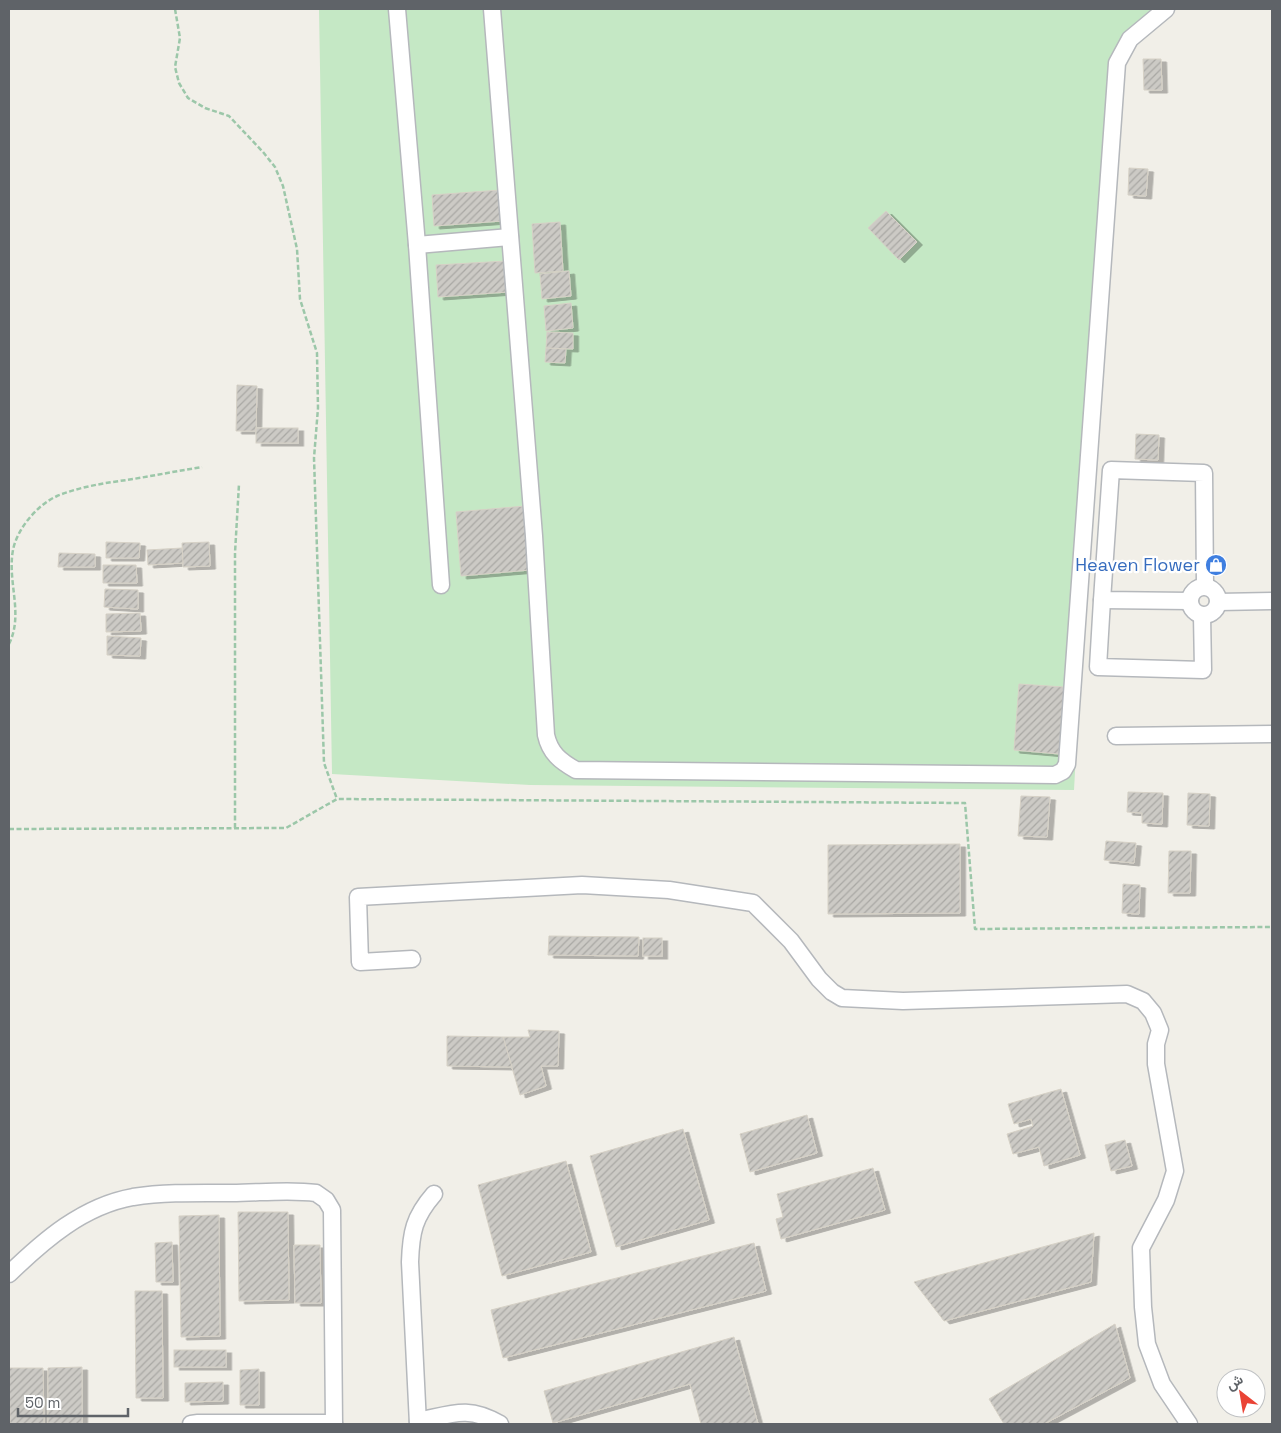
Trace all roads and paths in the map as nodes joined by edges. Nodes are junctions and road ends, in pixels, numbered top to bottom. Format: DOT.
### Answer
graph roads {
  1 [pos="175,9"];
  2 [pos="397,9"];
  3 [pos="492,9"];
  4 [pos="1166,9"];
  5 [pos="510,237"];
  6 [pos="417,245"];
  7 [pos="202,467"];
  8 [pos="239,484"];
  9 [pos="441,585"];
  10 [pos="1205,586"];
  11 [pos="1102,600"];
  12 [pos="1190,600"];
  13 [pos="1272,601"];
  14 [pos="1218,602"];
  15 [pos="1202,615"];
  16 [pos="9,644"];
  17 [pos="1272,734"];
  18 [pos="1116,736"];
  19 [pos="337,798"];
  20 [pos="234,828"];
  21 [pos="9,829"];
  22 [pos="1272,927"];
  23 [pos="412,959"];
  24 [pos="434,1194"];
  25 [pos="9,1274"];
  26 [pos="418,1423"];
  27 [pos="191,1424"];
  28 [pos="334,1424"];
  29 [pos="500,1424"];
  30 [pos="1190,1424"];
  1 -- 19 [label="path"];
  2 -- 6 [label="street"];
  3 -- 5 [label="street"];
  4 -- 5 [label="street"];
  5 -- 6 [label="street"];
  6 -- 9 [label="street"];
  7 -- 16 [label="path"];
  8 -- 20 [label="path"];
  10 -- 11 [label="street"];
  10 -- 12 [label="street"];
  10 -- 14 [label="street"];
  11 -- 12 [label="street"];
  11 -- 15 [label="street"];
  12 -- 15 [label="street"];
  13 -- 14 [label="street"];
  14 -- 15 [label="street"];
  17 -- 18 [label="street"];
  19 -- 20 [label="path"];
  19 -- 22 [label="path"];
  20 -- 21 [label="path"];
  23 -- 30 [label="street"];
  24 -- 26 [label="street"];
  25 -- 28 [label="street"];
  26 -- 29 [label="street"];
  27 -- 28 [label="street"];
}
